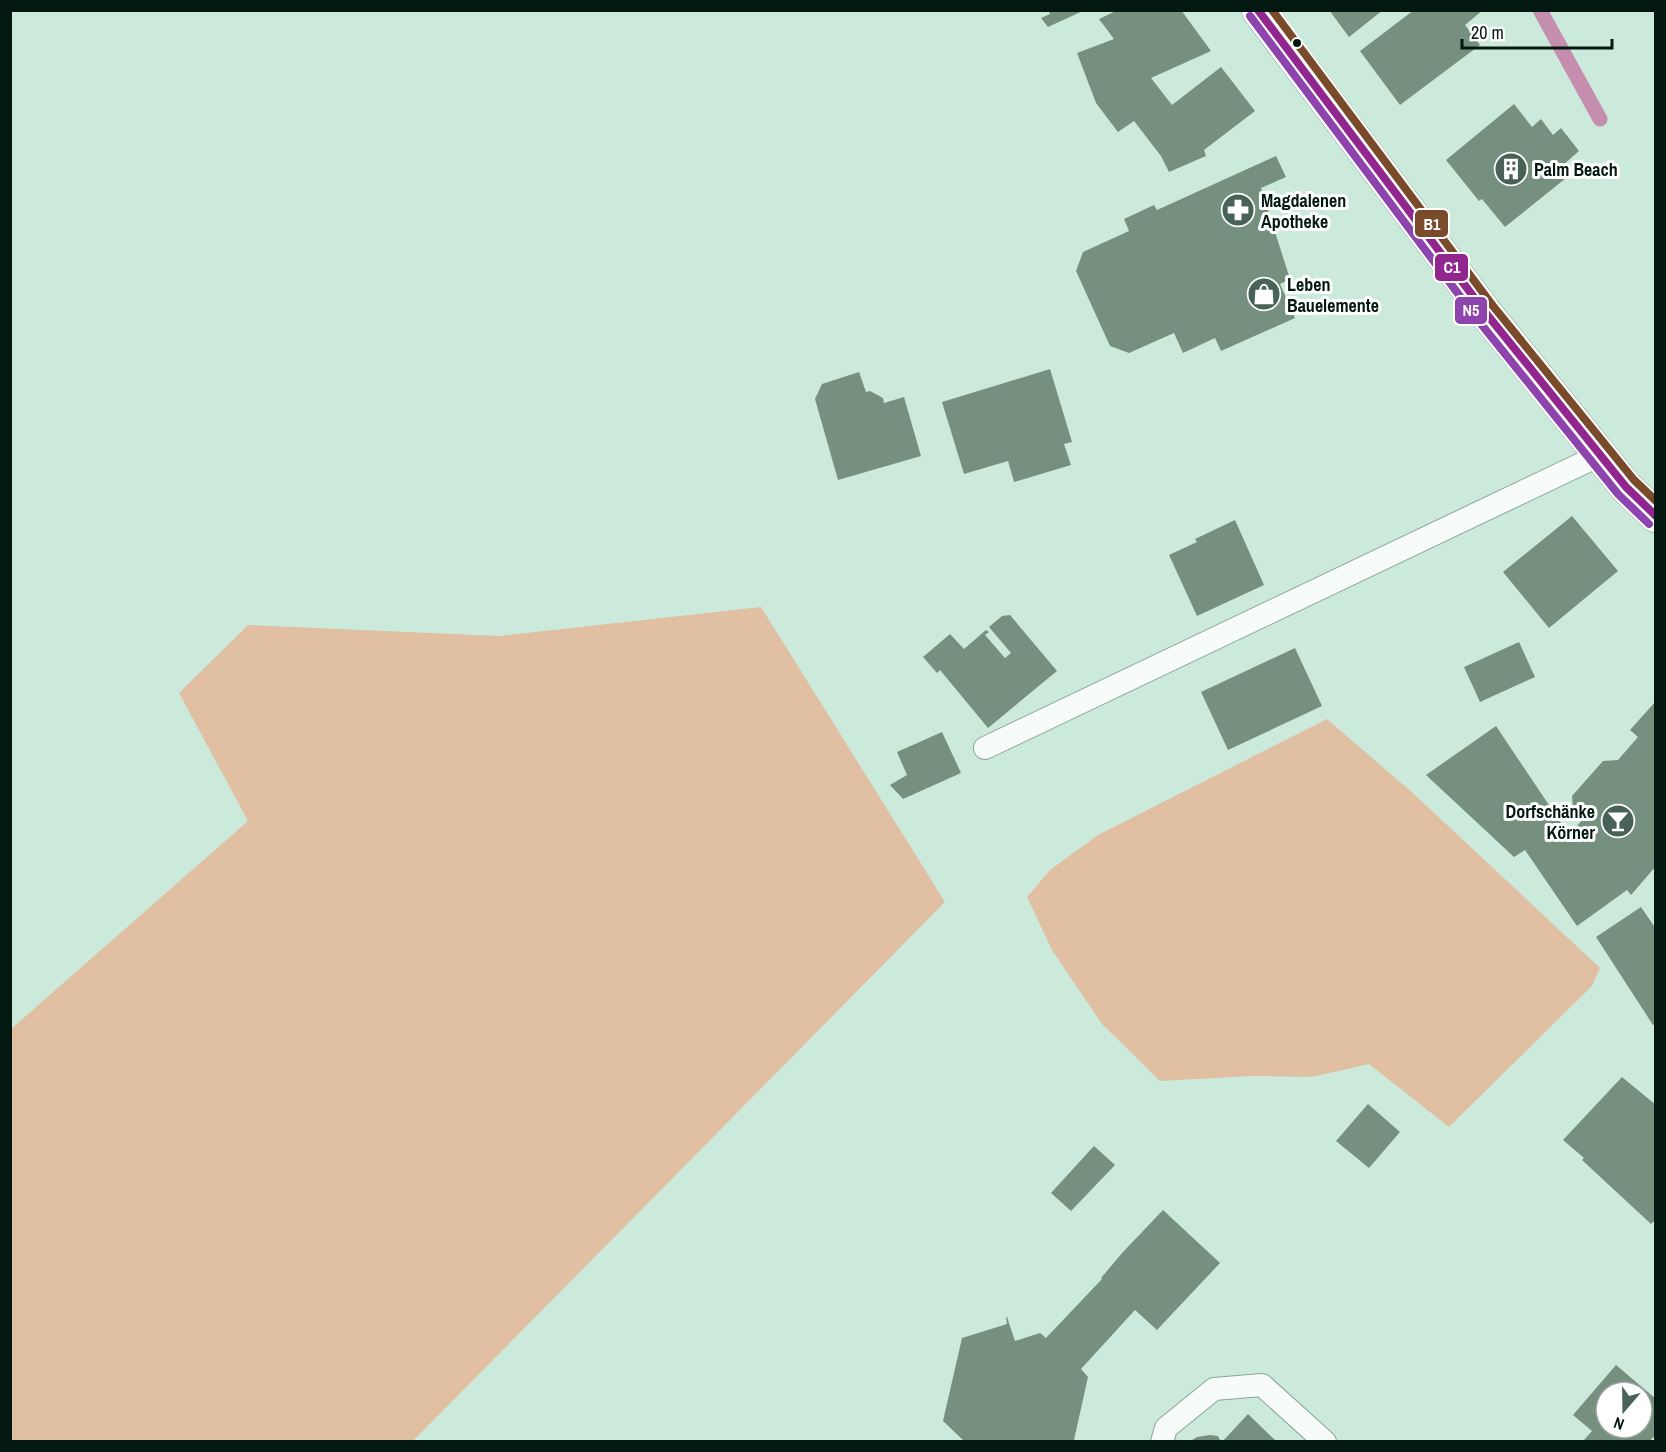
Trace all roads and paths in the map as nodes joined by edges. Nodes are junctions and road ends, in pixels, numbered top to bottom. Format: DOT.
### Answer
graph roads {
  1 [pos="1258,10"];
  2 [pos="1600,455"];
  3 [pos="1656,516"];
  4 [pos="985,748"];
  5 [pos="1161,1442"];
  6 [pos="1325,1442"];
  1 -- 2 [label="street"];
  2 -- 3 [label="street"];
  2 -- 4 [label="lane"];
  5 -- 6 [label="lane"];
}
